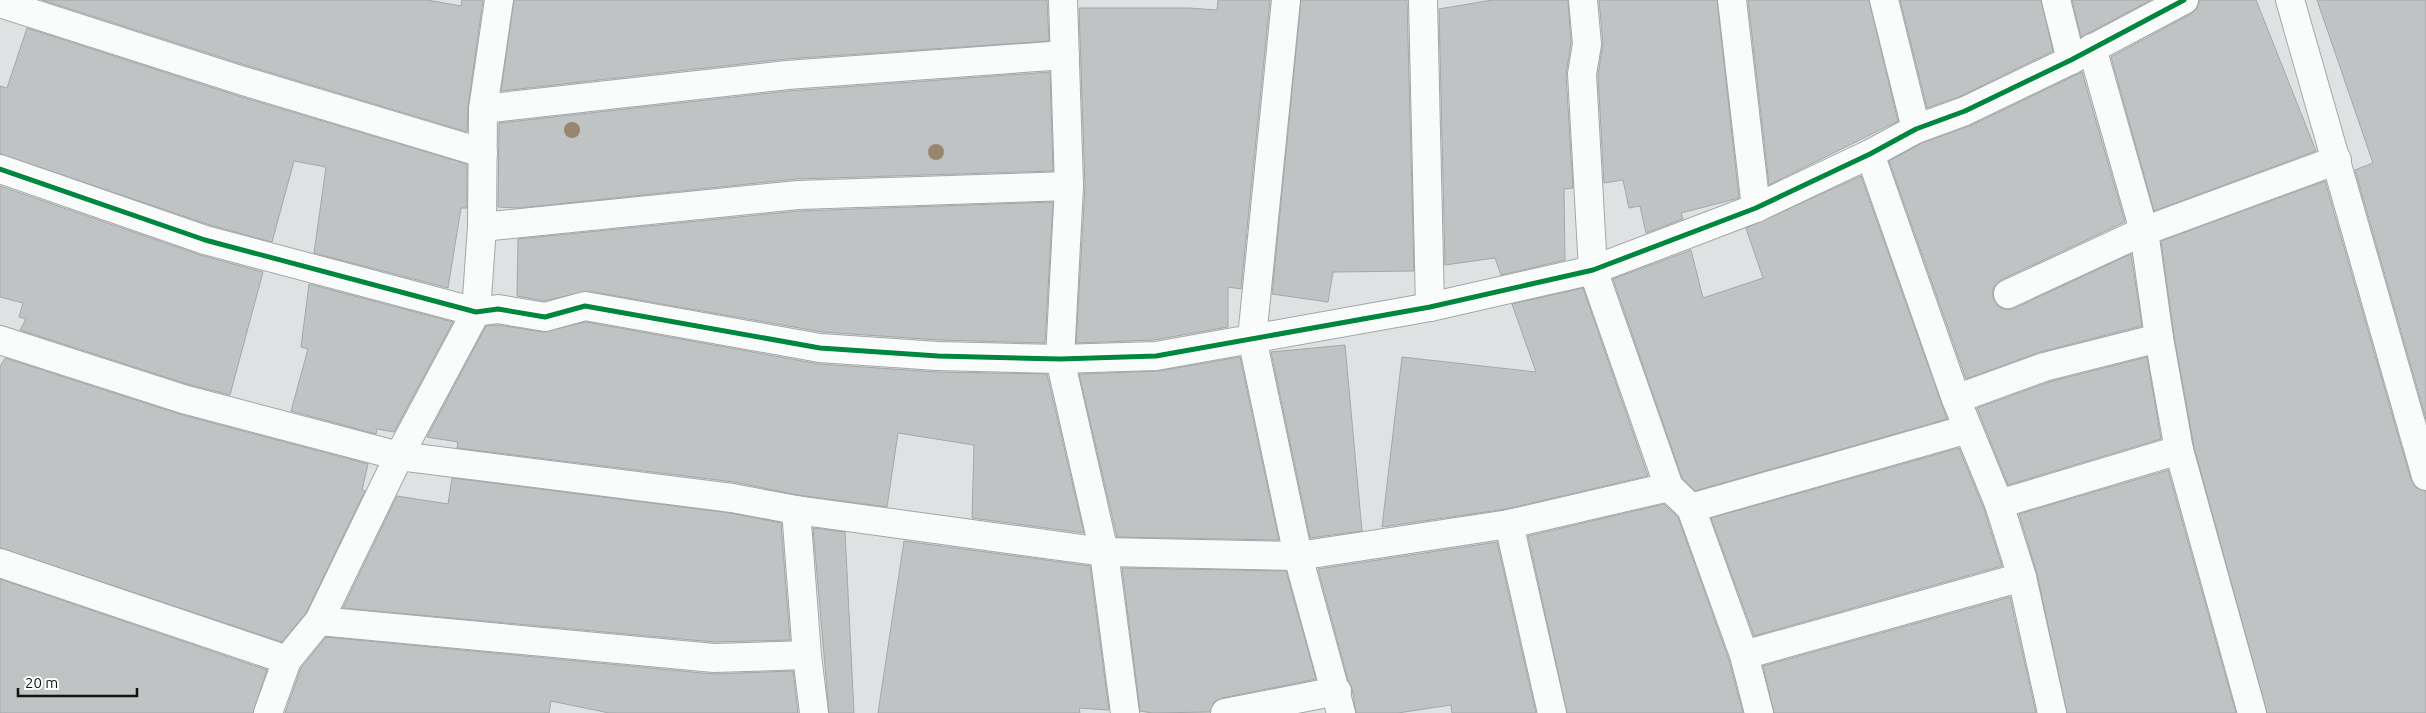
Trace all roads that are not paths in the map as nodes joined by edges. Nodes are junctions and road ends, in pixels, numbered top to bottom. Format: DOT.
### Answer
graph roads {
  1 [pos="499,0"];
  2 [pos="1063,0"];
  3 [pos="1286,0"];
  4 [pos="1423,0"];
  5 [pos="1583,0"];
  6 [pos="1732,0"];
  7 [pos="1884,0"];
  8 [pos="2056,0"];
  9 [pos="2184,0"];
  10 [pos="2290,0"];
  11 [pos="0,3"];
  12 [pos="2081,54"];
  13 [pos="1065,55"];
  14 [pos="483,109"];
  15 [pos="1916,129"];
  16 [pos="483,153"];
  17 [pos="1870,154"];
  18 [pos="2337,160"];
  19 [pos="0,169"];
  20 [pos="1070,186"];
  21 [pos="1756,208"];
  22 [pos="482,227"];
  23 [pos="2144,231"];
  24 [pos="1593,270"];
  25 [pos="2008,294"];
  26 [pos="1430,307"];
  27 [pos="476,312"];
  28 [pos="1252,338"];
  29 [pos="2159,338"];
  30 [pos="0,340"];
  31 [pos="1060,359"];
  32 [pos="1956,399"];
  33 [pos="1968,428"];
  34 [pos="2179,450"];
  35 [pos="399,456"];
  36 [pos="2426,476"];
  37 [pos="1669,487"];
  38 [pos="1999,504"];
  39 [pos="1691,508"];
  40 [pos="796,510"];
  41 [pos="1509,524"];
  42 [pos="1104,552"];
  43 [pos="1298,556"];
  44 [pos="0,563"];
  45 [pos="2022,577"];
  46 [pos="319,621"];
  47 [pos="1744,655"];
  48 [pos="807,656"];
  49 [pos="288,660"];
  50 [pos="1339,702"];
  51 [pos="268,713"];
  52 [pos="814,713"];
  53 [pos="1125,713"];
  54 [pos="1225,713"];
  55 [pos="1552,713"];
  56 [pos="1759,713"];
  57 [pos="2052,713"];
  58 [pos="2252,713"];
  1 -- 14 [label="street"];
  2 -- 13 [label="street"];
  3 -- 28 [label="street"];
  4 -- 26 [label="street"];
  5 -- 24 [label="street"];
  6 -- 21 [label="street"];
  7 -- 15 [label="street"];
  8 -- 12 [label="street"];
  9 -- 12 [label="street"];
  10 -- 18 [label="street"];
  11 -- 16 [label="street"];
  12 -- 15 [label="street"];
  12 -- 23 [label="street"];
  13 -- 14 [label="street"];
  13 -- 20 [label="street"];
  14 -- 16 [label="street"];
  15 -- 17 [label="street"];
  16 -- 22 [label="street"];
  17 -- 21 [label="street"];
  17 -- 32 [label="street"];
  18 -- 23 [label="street"];
  18 -- 36 [label="street"];
  19 -- 27 [label="street"];
  20 -- 22 [label="street"];
  20 -- 31 [label="street"];
  21 -- 24 [label="street"];
  22 -- 27 [label="street"];
  23 -- 25 [label="street"];
  23 -- 29 [label="street"];
  24 -- 26 [label="street"];
  24 -- 37 [label="street"];
  26 -- 28 [label="street"];
  27 -- 31 [label="street"];
  27 -- 35 [label="street"];
  28 -- 31 [label="street"];
  28 -- 43 [label="street"];
  29 -- 32 [label="street"];
  29 -- 34 [label="street"];
  30 -- 35 [label="street"];
  31 -- 42 [label="street"];
  32 -- 33 [label="street"];
  33 -- 38 [label="street"];
  33 -- 39 [label="street"];
  34 -- 38 [label="street"];
  34 -- 58 [label="street"];
  35 -- 40 [label="street"];
  35 -- 46 [label="street"];
  37 -- 39 [label="street"];
  37 -- 41 [label="street"];
  38 -- 45 [label="street"];
  39 -- 47 [label="street"];
  40 -- 42 [label="street"];
  40 -- 48 [label="street"];
  41 -- 43 [label="street"];
  41 -- 55 [label="street"];
  42 -- 43 [label="street"];
  42 -- 53 [label="street"];
  43 -- 50 [label="street"];
  44 -- 49 [label="street"];
  45 -- 47 [label="street"];
  45 -- 57 [label="street"];
  46 -- 48 [label="street"];
  46 -- 49 [label="street"];
  47 -- 56 [label="street"];
  48 -- 52 [label="street"];
  49 -- 51 [label="street"];
  50 -- 54 [label="street"];
}
